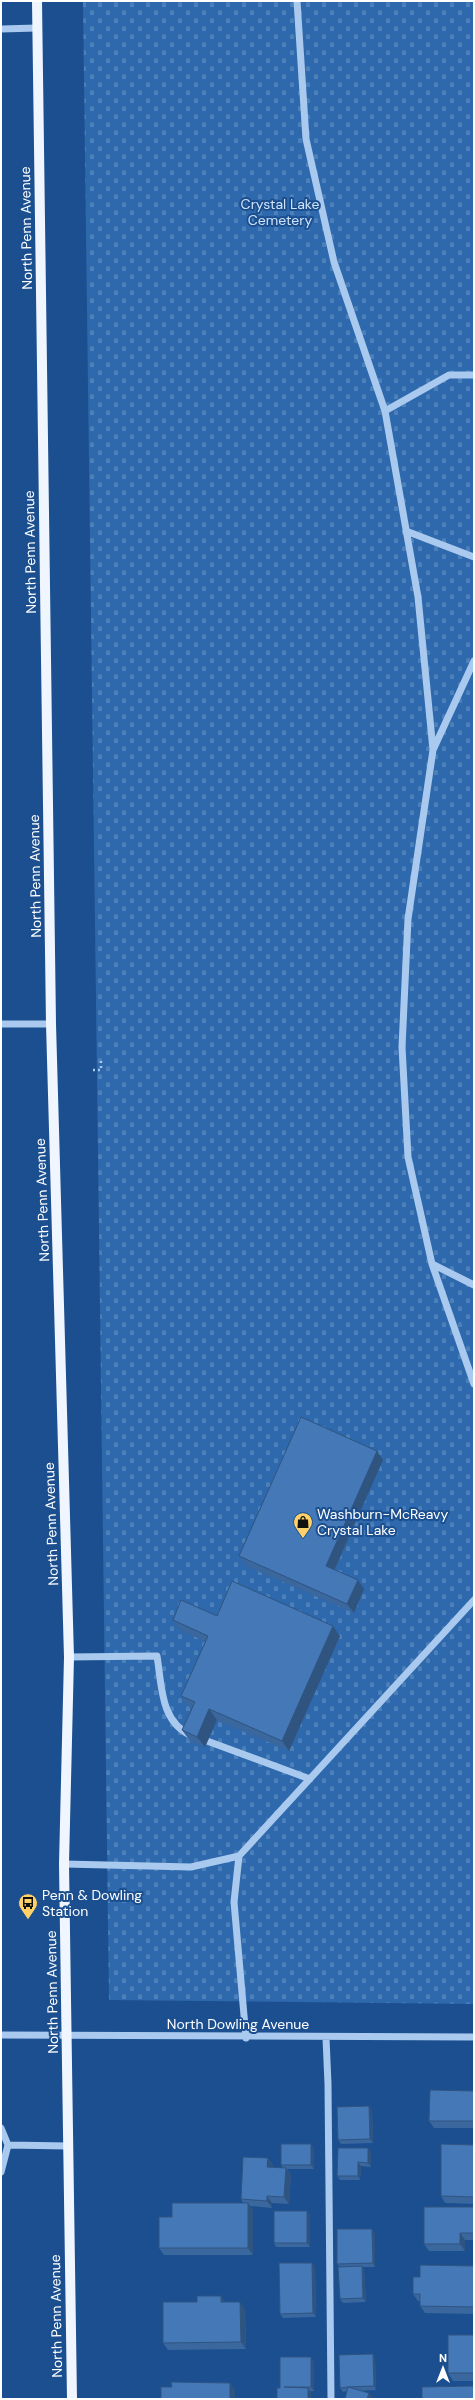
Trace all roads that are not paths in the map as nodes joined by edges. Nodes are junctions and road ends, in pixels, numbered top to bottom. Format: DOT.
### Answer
graph roads {
  1 [pos="37,1"];
  2 [pos="297,1"];
  3 [pos="37,28"];
  4 [pos="1,29"];
  5 [pos="474,375"];
  6 [pos="385,411"];
  7 [pos="406,531"];
  8 [pos="474,557"];
  9 [pos="474,661"];
  10 [pos="433,750"];
  11 [pos="1,1024"];
  12 [pos="51,1024"];
  13 [pos="432,1264"];
  14 [pos="474,1285"];
  15 [pos="474,1384"];
  16 [pos="474,1600"];
  17 [pos="69,1657"];
  18 [pos="192,1736"];
  19 [pos="207,1741"];
  20 [pos="310,1779"];
  21 [pos="239,1856"];
  22 [pos="64,1864"];
  23 [pos="1,2035"];
  24 [pos="67,2036"];
  25 [pos="474,2037"];
  26 [pos="246,2038"];
  27 [pos="326,2038"];
  28 [pos="1,2128"];
  29 [pos="8,2145"];
  30 [pos="68,2146"];
  31 [pos="1,2172"];
  32 [pos="72,2399"];
  33 [pos="332,2399"];
  1 -- 3 [label="main road, North Penn Avenue"];
  2 -- 6 [label="street"];
  3 -- 4 [label="street"];
  3 -- 12 [label="main road, North Penn Avenue"];
  5 -- 6 [label="street"];
  6 -- 7 [label="street"];
  7 -- 8 [label="street"];
  7 -- 10 [label="street"];
  9 -- 10 [label="street"];
  10 -- 13 [label="street"];
  11 -- 12 [label="street"];
  12 -- 17 [label="main road, North Penn Avenue"];
  13 -- 14 [label="street"];
  13 -- 15 [label="street"];
  16 -- 20 [label="street"];
  17 -- 18 [label="street"];
  17 -- 22 [label="main road, North Penn Avenue"];
  19 -- 20 [label="street"];
  20 -- 21 [label="street"];
  21 -- 22 [label="street"];
  21 -- 26 [label="street"];
  22 -- 24 [label="main road, North Penn Avenue"];
  23 -- 24 [label="street, North Dowling Avenue"];
  24 -- 26 [label="street, North Dowling Avenue"];
  24 -- 30 [label="main road, North Penn Avenue"];
  25 -- 27 [label="street, North Dowling Avenue"];
  26 -- 27 [label="street, North Dowling Avenue"];
  27 -- 33 [label="street"];
  28 -- 29 [label="street"];
  29 -- 30 [label="street"];
  29 -- 31 [label="street"];
  30 -- 32 [label="main road, North Penn Avenue"];
}
